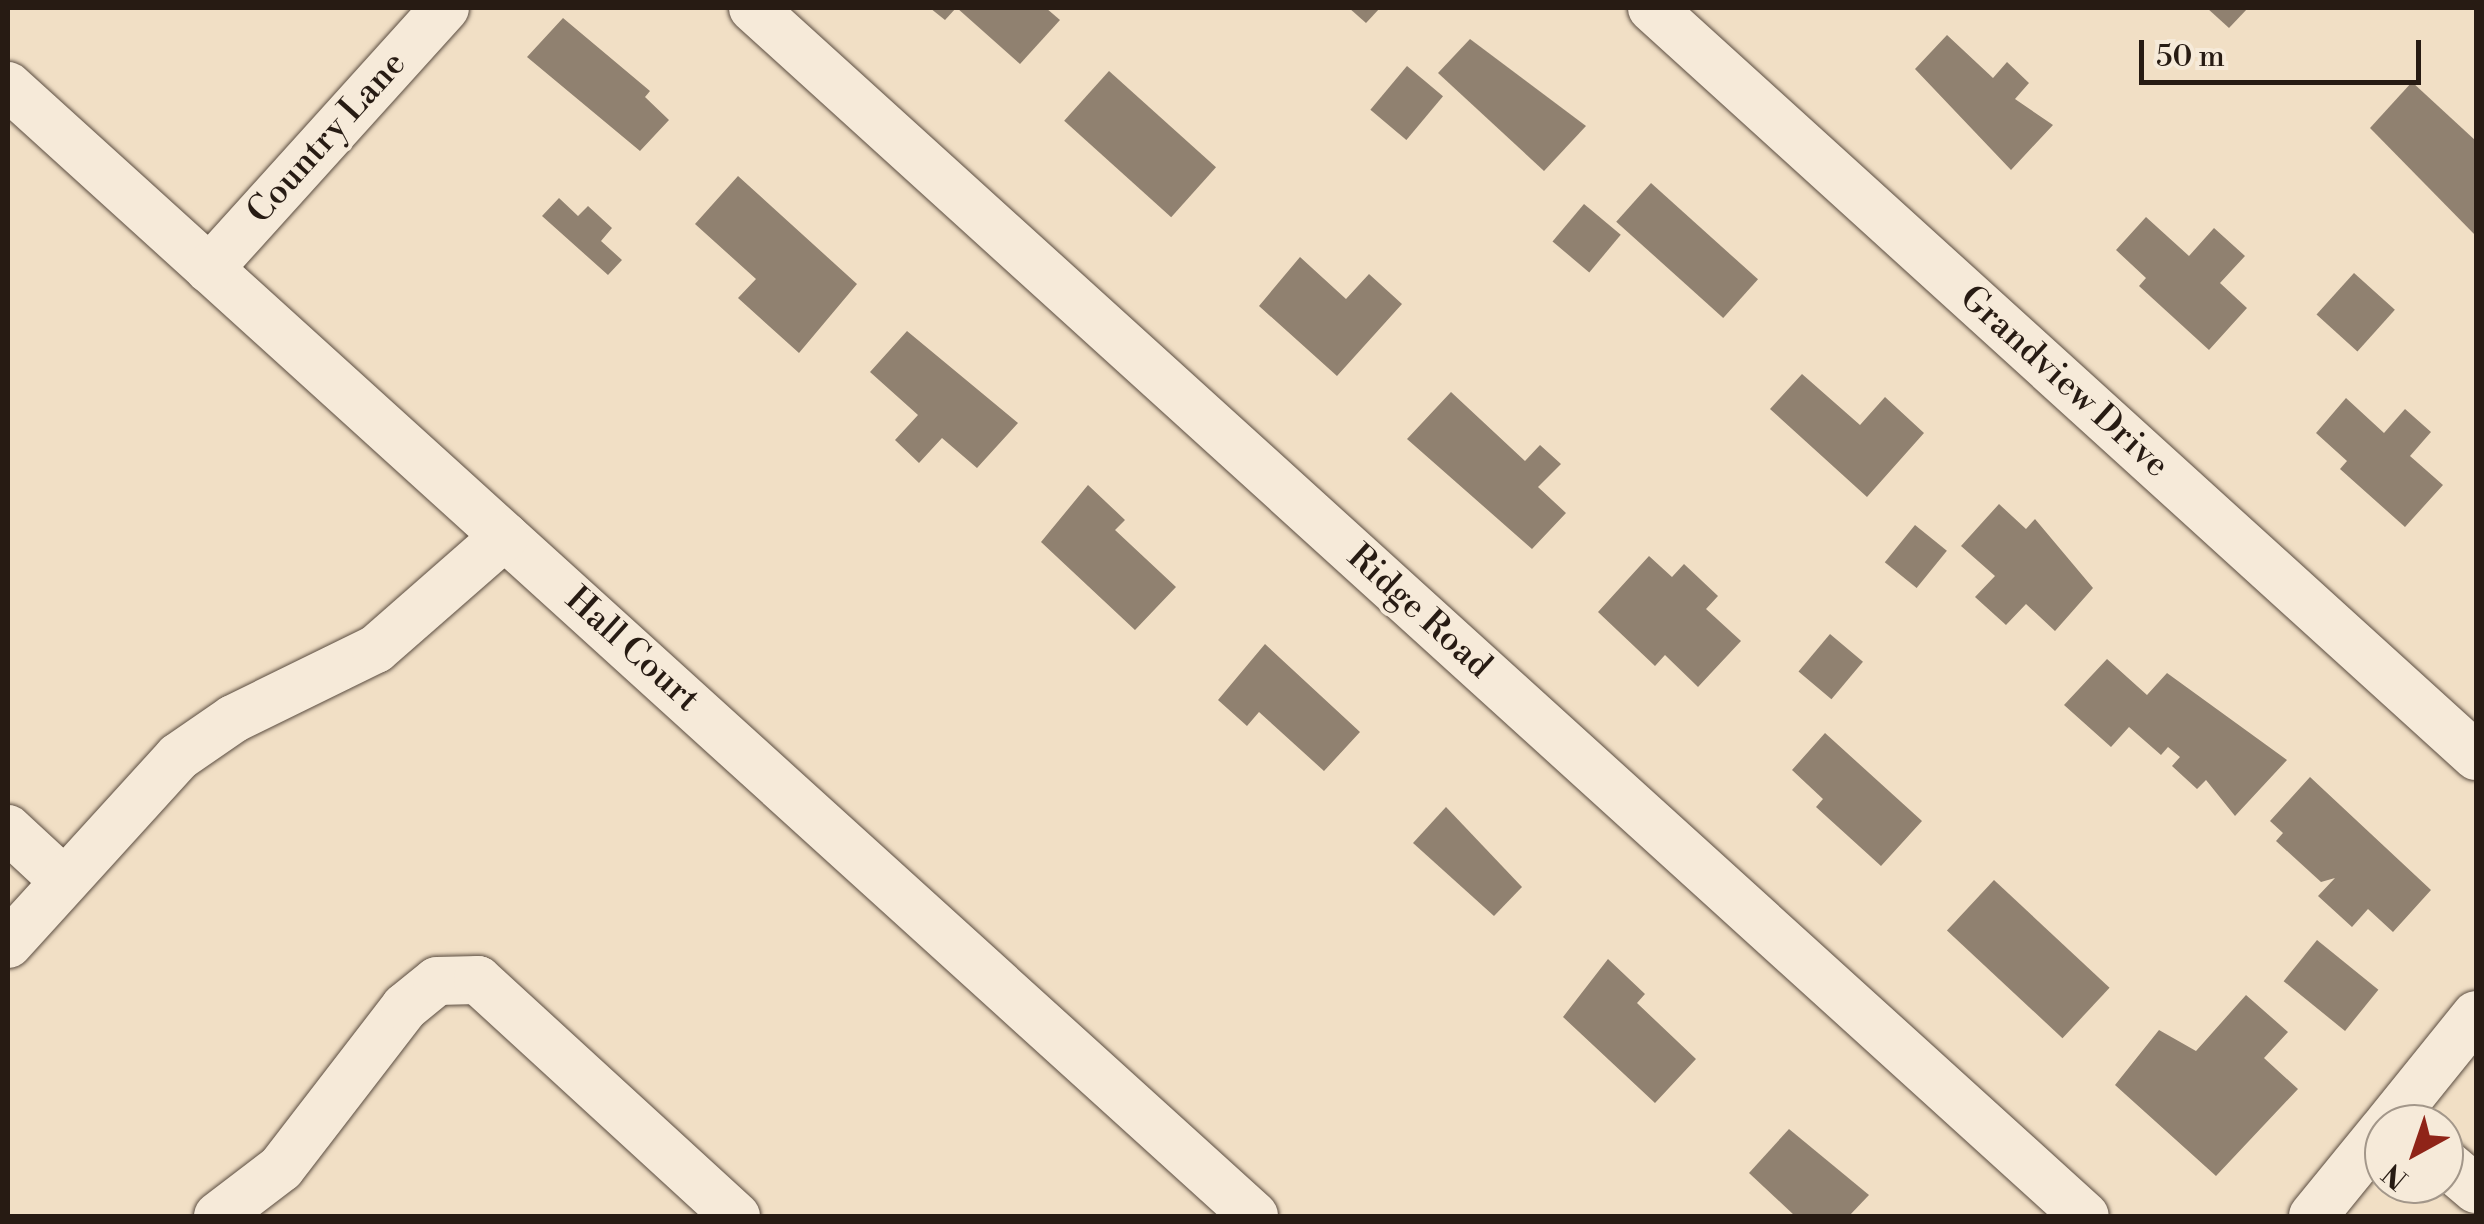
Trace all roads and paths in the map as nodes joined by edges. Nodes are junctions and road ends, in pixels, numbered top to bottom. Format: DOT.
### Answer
graph roads {
  1 [pos="445,8"];
  2 [pos="753,8"];
  3 [pos="1652,8"];
  4 [pos="8,86"];
  5 [pos="209,269"];
  6 [pos="505,536"];
  7 [pos="2476,756"];
  8 [pos="8,829"];
  9 [pos="62,879"];
  10 [pos="8,944"];
  11 [pos="2471,1035"];
  12 [pos="2409,1104"];
  13 [pos="2364,1156"];
  14 [pos="218,1216"];
  15 [pos="736,1216"];
  16 [pos="1254,1216"];
  17 [pos="2085,1216"];
  18 [pos="2313,1216"];
  1 -- 5 [label="street, Country Lane"];
  2 -- 17 [label="street, Ridge Road"];
  3 -- 7 [label="street, Grandview Drive"];
  4 -- 5 [label="street, Hall Court"];
  5 -- 6 [label="street, Hall Court"];
  6 -- 9 [label="street"];
  6 -- 16 [label="street, Hall Court"];
  8 -- 9 [label="street"];
  9 -- 10 [label="street"];
  11 -- 12 [label="street"];
  13 -- 18 [label="street"];
  14 -- 15 [label="street"];
}
